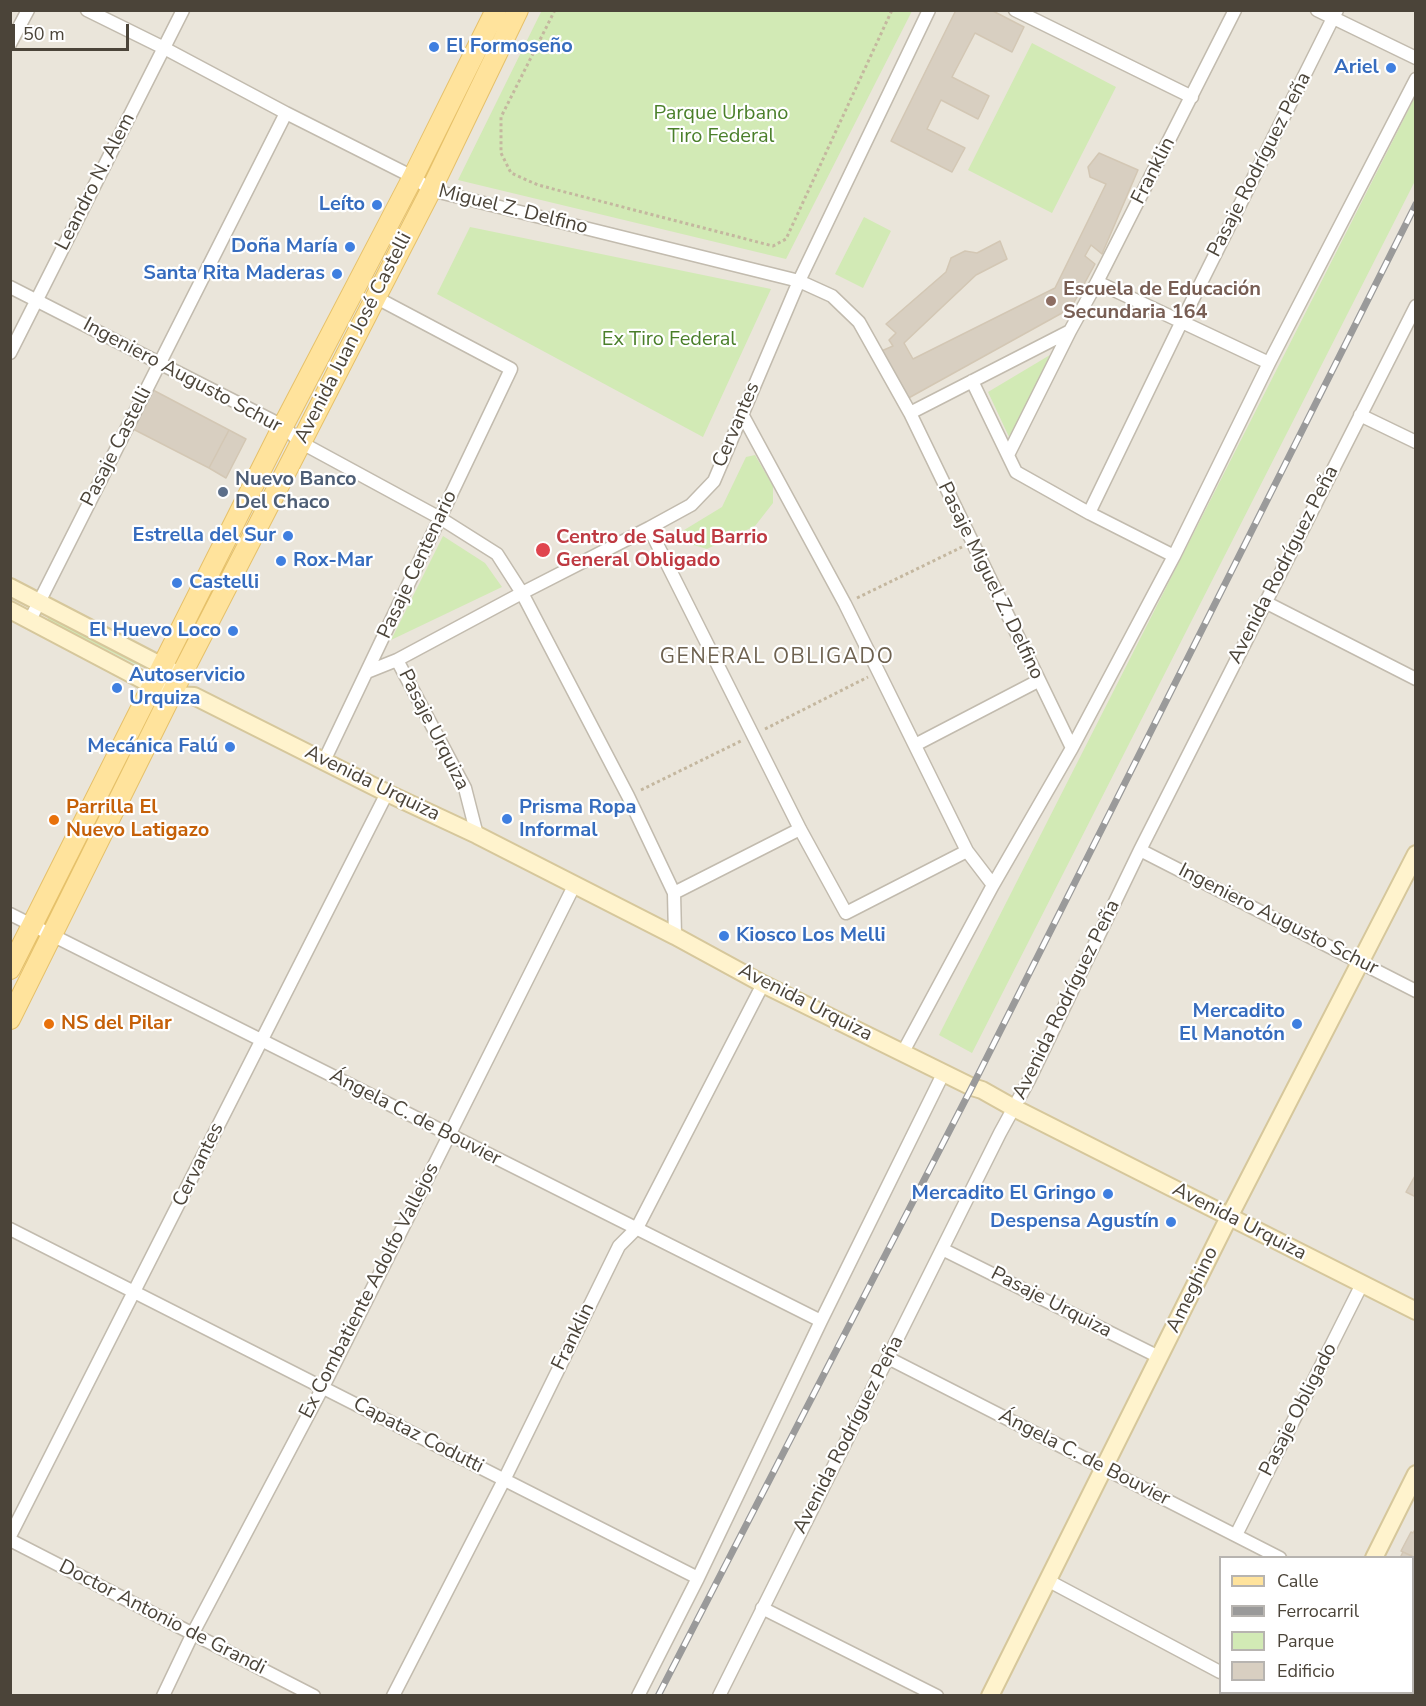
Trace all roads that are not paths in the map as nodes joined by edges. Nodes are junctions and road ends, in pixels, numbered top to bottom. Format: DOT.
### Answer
graph roads {
  1 [pos="28,10"];
  2 [pos="87,10"];
  3 [pos="183,10"];
  4 [pos="496,10"];
  5 [pos="518,10"];
  6 [pos="929,10"];
  7 [pos="1015,10"];
  8 [pos="1235,10"];
  9 [pos="1317,10"];
  10 [pos="1335,15"];
  11 [pos="10,45"];
  12 [pos="164,48"];
  13 [pos="1416,58"];
  14 [pos="1416,79"];
  15 [pos="1192,97"];
  16 [pos="286,113"];
  17 [pos="413,177"];
  18 [pos="431,190"];
  19 [pos="799,281"];
  20 [pos="1097,282"];
  21 [pos="10,287"];
  22 [pos="375,297"];
  23 [pos="36,301"];
  24 [pos="1414,314"];
  25 [pos="1181,323"];
  26 [pos="1070,331"];
  27 [pos="10,353"];
  28 [pos="160,363"];
  29 [pos="1269,363"];
  30 [pos="972,381"];
  31 [pos="910,413"];
  32 [pos="742,414"];
  33 [pos="1360,415"];
  34 [pos="283,426"];
  35 [pos="300,442"];
  36 [pos="1416,442"];
  37 [pos="1008,456"];
  38 [pos="1089,513"];
  39 [pos="440,518"];
  40 [pos="649,528"];
  41 [pos="1174,556"];
  42 [pos="10,587"];
  43 [pos="522,592"];
  44 [pos="39,602"];
  45 [pos="1265,602"];
  46 [pos="10,610"];
  47 [pos="30,620"];
  48 [pos="397,660"];
  49 [pos="164,665"];
  50 [pos="368,672"];
  51 [pos="181,677"];
  52 [pos="1416,679"];
  53 [pos="1038,681"];
  54 [pos="153,684"];
  55 [pos="171,695"];
  56 [pos="194,696"];
  57 [pos="915,745"];
  58 [pos="1072,748"];
  59 [pos="324,761"];
  60 [pos="387,793"];
  61 [pos="800,829"];
  62 [pos="477,835"];
  63 [pos="1140,850"];
  64 [pos="968,852"];
  65 [pos="1416,854"];
  66 [pos="574,884"];
  67 [pos="993,885"];
  68 [pos="674,893"];
  69 [pos="10,914"];
  70 [pos="33,925"];
  71 [pos="53,935"];
  72 [pos="675,936"];
  73 [pos="1361,962"];
  74 [pos="10,969"];
  75 [pos="763,984"];
  76 [pos="1416,991"];
  77 [pos="10,1019"];
  78 [pos="261,1040"];
  79 [pos="903,1052"];
  80 [pos="944,1072"];
  81 [pos="1014,1108"];
  82 [pos="448,1135"];
  83 [pos="1229,1217"];
  84 [pos="637,1228"];
  85 [pos="10,1229"];
  86 [pos="942,1249"];
  87 [pos="1362,1284"];
  88 [pos="135,1293"];
  89 [pos="1416,1311"];
  90 [pos="820,1321"];
  91 [pos="1159,1357"];
  92 [pos="888,1358"];
  93 [pos="323,1387"];
  94 [pos="1103,1468"];
  95 [pos="1416,1474"];
  96 [pos="504,1480"];
  97 [pos="1236,1535"];
  98 [pos="10,1538"];
  99 [pos="1278,1556"];
  100 [pos="1375,1556"];
  101 [pos="698,1578"];
  102 [pos="1047,1580"];
  103 [pos="762,1608"];
  104 [pos="193,1633"];
  105 [pos="1219,1671"];
  106 [pos="163,1695"];
  107 [pos="314,1695"];
  108 [pos="393,1695"];
  109 [pos="638,1695"];
  110 [pos="719,1695"];
  111 [pos="937,1695"];
  112 [pos="990,1695"];
  1 -- 11 [label="street"];
  2 -- 12 [label="street, Miguel Z. Delfino"];
  3 -- 12 [label="street, Leandro N. Alem"];
  4 -- 17 [label="main road, Avenida Juan José Castelli"];
  5 -- 18 [label="main road, Avenida Juan José Castelli"];
  6 -- 19 [label="street, Cervantes"];
  7 -- 15 [label="street"];
  8 -- 15 [label="street, Franklin"];
  9 -- 10 [label="street"];
  10 -- 13 [label="street"];
  10 -- 25 [label="street, Pasaje Rodríguez Peña"];
  12 -- 16 [label="street, Miguel Z. Delfino"];
  12 -- 23 [label="street, Leandro N. Alem"];
  14 -- 29 [label="street"];
  15 -- 20 [label="street, Franklin"];
  16 -- 17 [label="street, Miguel Z. Delfino"];
  16 -- 28 [label="street, Pasaje Castelli"];
  17 -- 18 [label="street, Miguel Z. Delfino"];
  17 -- 34 [label="main road, Avenida Juan José Castelli"];
  18 -- 19 [label="street, Miguel Z. Delfino"];
  18 -- 22 [label="main road, Avenida Juan José Castelli"];
  19 -- 31 [label="street, Miguel Z. Delfino"];
  19 -- 32 [label="street, Cervantes"];
  20 -- 25 [label="street"];
  20 -- 26 [label="street, Franklin"];
  21 -- 23 [label="street, Ingeniero Augusto Schur"];
  22 -- 35 [label="main road, Avenida Juan José Castelli"];
  22 -- 39 [label="street, Pasaje Centenario"];
  23 -- 27 [label="street, Leandro N. Alem"];
  23 -- 28 [label="street, Ingeniero Augusto Schur"];
  24 -- 33 [label="street, Avenida Rodríguez Peña"];
  25 -- 29 [label="street"];
  25 -- 38 [label="street, Pasaje Rodríguez Peña"];
  26 -- 30 [label="street"];
  26 -- 37 [label="street, Franklin"];
  28 -- 34 [label="street, Ingeniero Augusto Schur"];
  28 -- 44 [label="street, Pasaje Castelli"];
  29 -- 41 [label="street"];
  30 -- 31 [label="street"];
  30 -- 37 [label="street"];
  31 -- 53 [label="street, Pasaje Miguel Z. Delfino"];
  32 -- 40 [label="street, Cervantes"];
  32 -- 57 [label="street"];
  33 -- 36 [label="street"];
  33 -- 45 [label="street, Avenida Rodríguez Peña"];
  34 -- 35 [label="street, Ingeniero Augusto Schur"];
  34 -- 49 [label="main road, Avenida Juan José Castelli"];
  35 -- 39 [label="street, Ingeniero Augusto Schur"];
  35 -- 51 [label="main road, Avenida Juan José Castelli"];
  37 -- 38 [label="street"];
  38 -- 41 [label="street"];
  39 -- 43 [label="street, Ingeniero Augusto Schur"];
  39 -- 50 [label="street, Pasaje Centenario"];
  40 -- 43 [label="street, Cervantes"];
  40 -- 61 [label="street"];
  41 -- 58 [label="street"];
  42 -- 44 [label="street, Avenida Urquiza"];
  43 -- 48 [label="street, Cervantes"];
  43 -- 68 [label="street, Ingeniero Augusto Schur"];
  44 -- 47 [label="street, Pasaje Castelli"];
  44 -- 49 [label="street, Avenida Urquiza"];
  45 -- 52 [label="street"];
  45 -- 63 [label="street, Avenida Rodríguez Peña"];
  46 -- 47 [label="street, Avenida Urquiza"];
  47 -- 54 [label="street, Avenida Urquiza"];
  48 -- 50 [label="street, Cervantes"];
  48 -- 62 [label="street, Pasaje Urquiza"];
  49 -- 51 [label="street, Avenida Urquiza"];
  49 -- 54 [label="main road, Avenida Juan José Castelli"];
  50 -- 59 [label="street, Pasaje Centenario"];
  51 -- 55 [label="main road, Avenida Juan José Castelli"];
  51 -- 56 [label="street, Avenida Urquiza"];
  53 -- 57 [label="street"];
  53 -- 58 [label="street, Pasaje Miguel Z. Delfino"];
  54 -- 55 [label="street, Avenida Urquiza"];
  54 -- 70 [label="main road, Avenida Juan José Castelli"];
  55 -- 56 [label="street, Avenida Urquiza"];
  55 -- 71 [label="main road, Avenida Juan José Castelli"];
  56 -- 59 [label="street, Avenida Urquiza"];
  57 -- 64 [label="street"];
  58 -- 67 [label="street"];
  59 -- 60 [label="street, Avenida Urquiza"];
  60 -- 62 [label="street, Avenida Urquiza"];
  60 -- 78 [label="street, Cervantes"];
  61 -- 64 [label="street"];
  61 -- 68 [label="street"];
  62 -- 66 [label="street, Avenida Urquiza"];
  63 -- 73 [label="street, Ingeniero Augusto Schur"];
  63 -- 81 [label="street, Avenida Rodríguez Peña"];
  64 -- 67 [label="street"];
  65 -- 73 [label="street, Ameghino"];
  66 -- 72 [label="street, Avenida Urquiza"];
  66 -- 82 [label="street, Ex Combatiente Adolfo Vallejos"];
  67 -- 79 [label="street"];
  68 -- 72 [label="street"];
  69 -- 70 [label="street, Ángela C. de Bouvier"];
  70 -- 71 [label="street, Ángela C. de Bouvier"];
  70 -- 74 [label="main road, Avenida Juan José Castelli"];
  71 -- 77 [label="main road, Avenida Juan José Castelli"];
  71 -- 78 [label="street, Ángela C. de Bouvier"];
  72 -- 75 [label="street, Avenida Urquiza"];
  73 -- 76 [label="street, Ingeniero Augusto Schur"];
  73 -- 83 [label="street, Ameghino"];
  75 -- 79 [label="street, Avenida Urquiza"];
  75 -- 84 [label="street, Franklin"];
  78 -- 82 [label="street, Ángela C. de Bouvier"];
  78 -- 88 [label="street, Cervantes"];
  79 -- 80 [label="street, Avenida Urquiza"];
  80 -- 81 [label="street, Avenida Urquiza"];
  80 -- 90 [label="street"];
  81 -- 83 [label="street, Avenida Urquiza"];
  81 -- 86 [label="street, Avenida Rodríguez Peña"];
  82 -- 84 [label="street, Ángela C. de Bouvier"];
  82 -- 93 [label="street, Ex Combatiente Adolfo Vallejos"];
  83 -- 87 [label="street, Avenida Urquiza"];
  83 -- 91 [label="street, Ameghino"];
  84 -- 90 [label="street, Ángela C. de Bouvier"];
  84 -- 96 [label="street, Franklin"];
  85 -- 88 [label="street, Capataz Codutti"];
  86 -- 91 [label="street, Pasaje Urquiza"];
  86 -- 92 [label="street, Avenida Rodríguez Peña"];
  87 -- 89 [label="street, Avenida Urquiza"];
  87 -- 97 [label="street, Pasaje Obligado"];
  88 -- 93 [label="street, Capataz Codutti"];
  88 -- 98 [label="street, Cervantes"];
  90 -- 101 [label="street"];
  91 -- 94 [label="street, Ameghino"];
  92 -- 94 [label="street, Ángela C. de Bouvier"];
  92 -- 103 [label="street, Avenida Rodríguez Peña"];
  93 -- 96 [label="street, Capataz Codutti"];
  93 -- 104 [label="street, Ex Combatiente Adolfo Vallejos"];
  94 -- 97 [label="street, Ángela C. de Bouvier"];
  94 -- 102 [label="street, Ameghino"];
  95 -- 100 [label="street"];
  96 -- 101 [label="street, Capataz Codutti"];
  96 -- 108 [label="street, Franklin"];
  97 -- 99 [label="street, Ángela C. de Bouvier"];
  98 -- 104 [label="street, Doctor Antonio de Grandi"];
  101 -- 109 [label="street"];
  102 -- 105 [label="street"];
  102 -- 112 [label="street, Ameghino"];
  103 -- 110 [label="street, Avenida Rodríguez Peña"];
  103 -- 111 [label="street"];
  104 -- 106 [label="street, Ex Combatiente Adolfo Vallejos"];
  104 -- 107 [label="street, Doctor Antonio de Grandi"];
}
